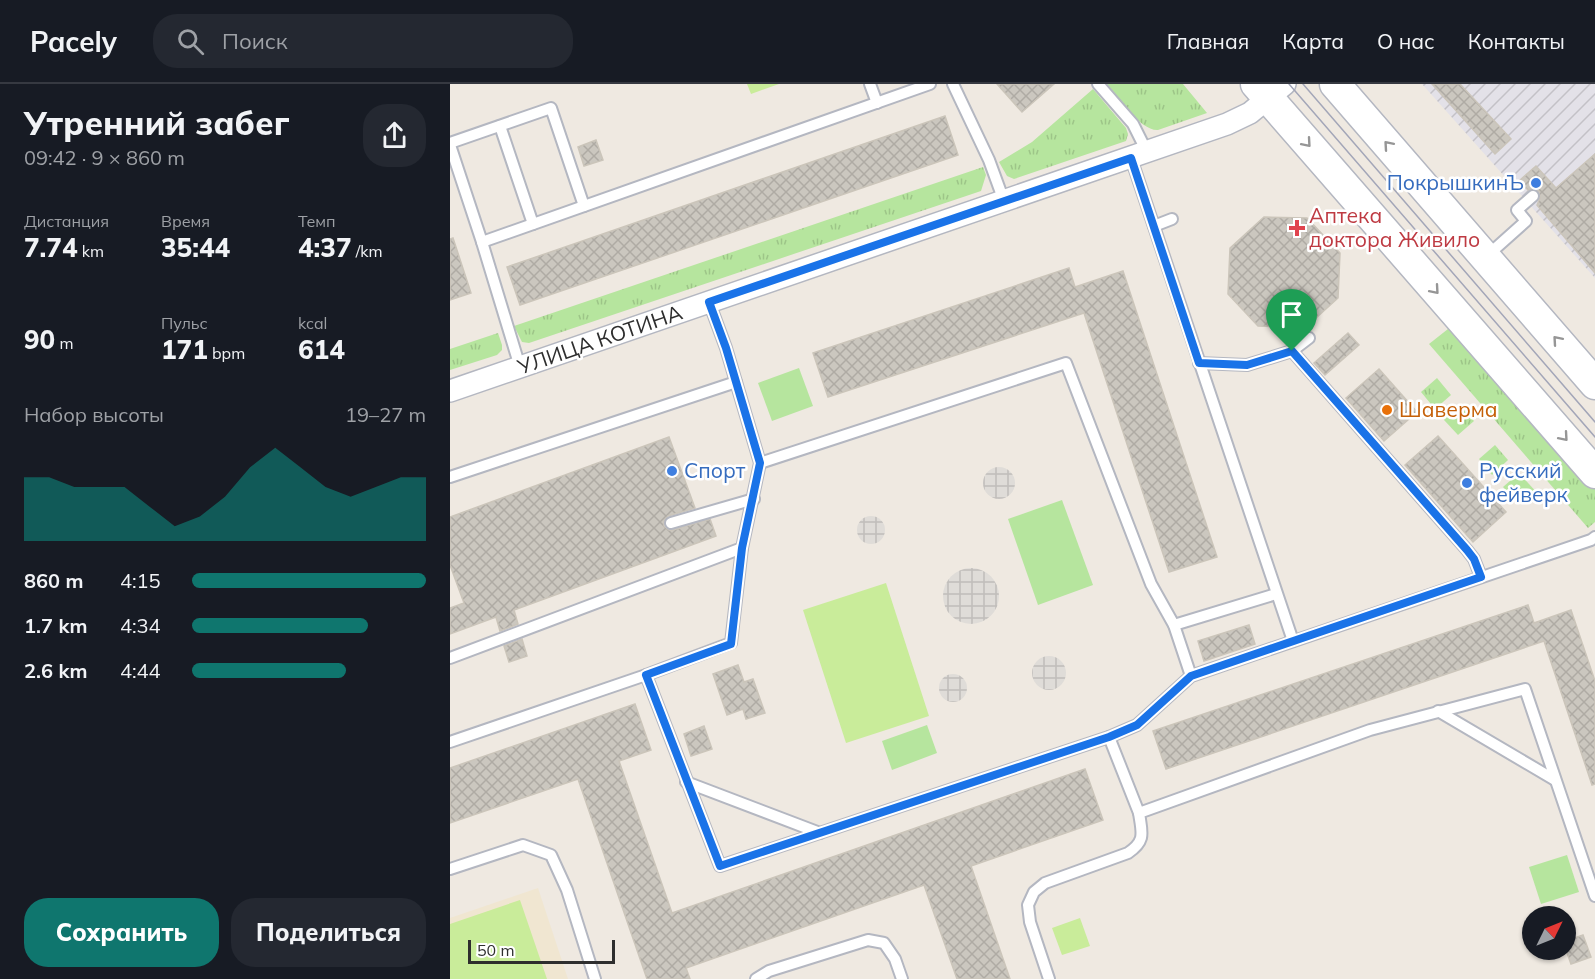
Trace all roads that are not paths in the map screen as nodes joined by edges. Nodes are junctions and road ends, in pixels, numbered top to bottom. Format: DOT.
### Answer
graph roads {
  1 [pos="870,84"];
  2 [pos="930,84"];
  3 [pos="953,84"];
  4 [pos="1098,84"];
  5 [pos="1335,84"];
  6 [pos="906,88"];
  7 [pos="1270,89"];
  8 [pos="877,103"];
  9 [pos="500,126"];
  10 [pos="450,144"];
  11 [pos="1139,155"];
  12 [pos="1533,196"];
  13 [pos="1004,201"];
  14 [pos="584,206"];
  15 [pos="1172,219"];
  16 [pos="533,224"];
  17 [pos="1154,226"];
  18 [pos="482,242"];
  19 [pos="1485,258"];
  20 [pos="709,302"];
  21 [pos="1308,338"];
  22 [pos="1292,351"];
  23 [pos="1199,363"];
  24 [pos="520,367"];
  25 [pos="736,382"];
  26 [pos="1595,384"];
  27 [pos="450,390"];
  28 [pos="760,463"];
  29 [pos="1595,473"];
  30 [pos="450,477"];
  31 [pos="754,499"];
  32 [pos="671,523"];
  33 [pos="1594,542"];
  34 [pos="742,548"];
  35 [pos="1481,577"];
  36 [pos="1276,594"];
  37 [pos="1174,625"];
  38 [pos="1293,641"];
  39 [pos="450,658"];
  40 [pos="646,675"];
  41 [pos="1191,676"];
  42 [pos="1438,711"];
  43 [pos="1109,737"];
  44 [pos="450,742"];
  45 [pos="1556,780"];
  46 [pos="686,782"];
  47 [pos="1139,813"];
  48 [pos="820,833"];
  49 [pos="450,869"];
  50 [pos="1595,896"];
  51 [pos="595,979"];
  52 [pos="756,979"];
  53 [pos="902,979"];
  54 [pos="1049,979"];
  1 -- 8 [label="lane"];
  2 -- 6 [label="lane"];
  3 -- 13 [label="lane"];
  4 -- 11 [label="lane"];
  19 -- 5 [label="main road, one-way"];
  6 -- 8 [label="lane"];
  7 -- 11 [label="street, УЛИЦА КОТИНА"];
  7 -- 29 [label="main road, one-way"];
  8 -- 14 [label="lane"];
  9 -- 10 [label="lane"];
  9 -- 14 [label="lane"];
  9 -- 16 [label="lane"];
  10 -- 18 [label="lane"];
  11 -- 13 [label="street, УЛИЦА КОТИНА"];
  11 -- 17 [label="lane"];
  12 -- 19 [label="lane"];
  13 -- 20 [label="street, УЛИЦА КОТИНА"];
  14 -- 16 [label="lane"];
  15 -- 17 [label="lane"];
  16 -- 18 [label="lane"];
  17 -- 23 [label="lane"];
  18 -- 24 [label="lane"];
  26 -- 19 [label="main road, one-way"];
  20 -- 24 [label="street, УЛИЦА КОТИНА"];
  20 -- 25 [label="lane"];
  21 -- 22 [label="lane"];
  22 -- 23 [label="lane"];
  22 -- 35 [label="lane"];
  23 -- 36 [label="lane"];
  24 -- 27 [label="street, УЛИЦА КОТИНА"];
  25 -- 28 [label="lane"];
  25 -- 30 [label="lane"];
  28 -- 31 [label="lane"];
  28 -- 37 [label="lane"];
  31 -- 32 [label="lane"];
  31 -- 34 [label="lane"];
  33 -- 35 [label="lane"];
  34 -- 39 [label="lane"];
  34 -- 40 [label="lane"];
  35 -- 38 [label="lane"];
  36 -- 37 [label="lane"];
  36 -- 38 [label="lane"];
  37 -- 41 [label="lane"];
  38 -- 41 [label="lane"];
  40 -- 44 [label="lane"];
  40 -- 46 [label="lane"];
  41 -- 43 [label="lane"];
  42 -- 45 [label="lane"];
  42 -- 45 [label="lane"];
  42 -- 47 [label="lane"];
  43 -- 47 [label="lane"];
  43 -- 48 [label="lane"];
  45 -- 50 [label="lane"];
  46 -- 48 [label="lane"];
  46 -- 48 [label="lane"];
  47 -- 54 [label="lane"];
  49 -- 51 [label="lane"];
  52 -- 53 [label="lane"];
}
